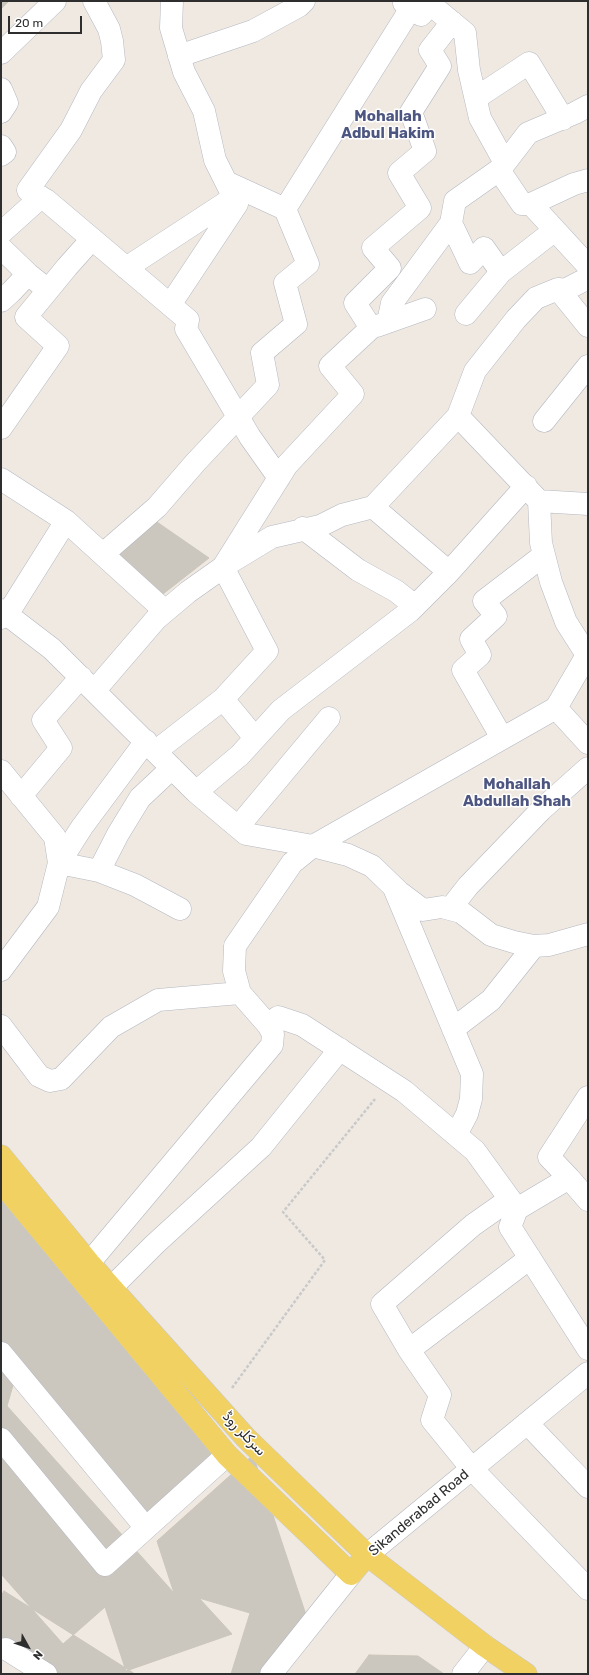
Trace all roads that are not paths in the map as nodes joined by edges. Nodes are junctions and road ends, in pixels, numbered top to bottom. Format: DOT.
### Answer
graph roads {
  1 [pos="55,1"];
  2 [pos="94,1"];
  3 [pos="172,1"];
  4 [pos="304,1"];
  5 [pos="420,4"];
  6 [pos="452,22"];
  7 [pos="3,47"];
  8 [pos="179,56"];
  9 [pos="1,89"];
  10 [pos="476,98"];
  11 [pos="588,106"];
  12 [pos="1,112"];
  13 [pos="564,119"];
  14 [pos="1,146"];
  15 [pos="1,155"];
  16 [pos="502,167"];
  17 [pos="588,180"];
  18 [pos="230,190"];
  19 [pos="41,197"];
  20 [pos="531,204"];
  21 [pos="285,209"];
  22 [pos="451,223"];
  23 [pos="555,230"];
  24 [pos="1,233"];
  25 [pos="92,239"];
  26 [pos="1,248"];
  27 [pos="588,266"];
  28 [pos="126,268"];
  29 [pos="501,272"];
  30 [pos="28,274"];
  31 [pos="588,278"];
  32 [pos="48,290"];
  33 [pos="558,290"];
  34 [pos="1,301"];
  35 [pos="170,305"];
  36 [pos="425,309"];
  37 [pos="466,314"];
  38 [pos="379,325"];
  39 [pos="588,326"];
  40 [pos="588,366"];
  41 [pos="458,416"];
  42 [pos="238,417"];
  43 [pos="544,421"];
  44 [pos="1,428"];
  45 [pos="1,478"];
  46 [pos="279,478"];
  47 [pos="532,494"];
  48 [pos="588,504"];
  49 [pos="373,507"];
  50 [pos="66,521"];
  51 [pos="303,528"];
  52 [pos="103,554"];
  53 [pos="544,555"];
  54 [pos="223,567"];
  55 [pos="449,572"];
  56 [pos="415,606"];
  57 [pos="165,611"];
  58 [pos="3,614"];
  59 [pos="588,655"];
  60 [pos="88,684"];
  61 [pos="223,699"];
  62 [pos="556,708"];
  63 [pos="329,718"];
  64 [pos="255,738"];
  65 [pos="502,738"];
  66 [pos="588,743"];
  67 [pos="151,746"];
  68 [pos="172,768"];
  69 [pos="588,768"];
  70 [pos="1,771"];
  71 [pos="196,792"];
  72 [pos="21,796"];
  73 [pos="238,827"];
  74 [pos="313,846"];
  75 [pos="59,863"];
  76 [pos="98,871"];
  77 [pos="393,885"];
  78 [pos="180,909"];
  79 [pos="450,909"];
  80 [pos="588,934"];
  81 [pos="534,946"];
  82 [pos="1,970"];
  83 [pos="240,993"];
  84 [pos="268,1025"];
  85 [pos="1,1026"];
  86 [pos="453,1029"];
  87 [pos="340,1049"];
  88 [pos="588,1097"];
  89 [pos="456,1135"];
  90 [pos="1,1156"];
  91 [pos="569,1178"];
  92 [pos="1,1182"];
  93 [pos="588,1200"];
  94 [pos="513,1204"];
  95 [pos="530,1258"];
  96 [pos="89,1263"];
  97 [pos="111,1288"];
  98 [pos="588,1349"];
  99 [pos="409,1350"];
  100 [pos="1,1353"];
  101 [pos="588,1374"];
  102 [pos="527,1424"];
  103 [pos="1,1439"];
  104 [pos="227,1455"];
  105 [pos="472,1469"];
  106 [pos="588,1488"];
  107 [pos="146,1528"];
  108 [pos="367,1555"];
  109 [pos="351,1574"];
  110 [pos="588,1589"];
  111 [pos="485,1646"];
  112 [pos="6,1649"];
  113 [pos="46,1674"];
  114 [pos="271,1674"];
  115 [pos="463,1674"];
  116 [pos="526,1674"];
  1 -- 7 [label="street"];
  2 -- 19 [label="street"];
  3 -- 8 [label="street"];
  4 -- 8 [label="street"];
  5 -- 6 [label="street"];
  5 -- 21 [label="street"];
  6 -- 10 [label="street"];
  6 -- 38 [label="street"];
  8 -- 18 [label="street"];
  9 -- 12 [label="street"];
  10 -- 13 [label="street"];
  10 -- 16 [label="street"];
  11 -- 13 [label="street"];
  13 -- 16 [label="street"];
  14 -- 15 [label="street"];
  16 -- 20 [label="street"];
  16 -- 22 [label="street"];
  17 -- 20 [label="street"];
  18 -- 21 [label="street"];
  18 -- 28 [label="street"];
  18 -- 35 [label="street"];
  19 -- 24 [label="street"];
  19 -- 25 [label="street"];
  20 -- 23 [label="street"];
  21 -- 42 [label="street"];
  22 -- 29 [label="street"];
  22 -- 38 [label="street"];
  23 -- 27 [label="street"];
  23 -- 29 [label="street"];
  25 -- 28 [label="street"];
  25 -- 32 [label="street"];
  26 -- 30 [label="street"];
  28 -- 35 [label="street"];
  29 -- 37 [label="street"];
  30 -- 32 [label="street"];
  30 -- 34 [label="street"];
  31 -- 33 [label="street"];
  32 -- 44 [label="street"];
  33 -- 39 [label="street"];
  33 -- 41 [label="street"];
  35 -- 42 [label="street"];
  36 -- 38 [label="street"];
  38 -- 46 [label="street"];
  40 -- 43 [label="street"];
  41 -- 47 [label="street"];
  41 -- 49 [label="street"];
  42 -- 46 [label="street"];
  42 -- 52 [label="street"];
  45 -- 50 [label="street"];
  46 -- 54 [label="street"];
  47 -- 48 [label="street"];
  47 -- 53 [label="street"];
  47 -- 55 [label="street"];
  49 -- 51 [label="street"];
  49 -- 55 [label="street"];
  50 -- 52 [label="street"];
  50 -- 58 [label="street"];
  51 -- 54 [label="street"];
  51 -- 56 [label="street"];
  52 -- 57 [label="street"];
  53 -- 59 [label="street"];
  53 -- 65 [label="street"];
  54 -- 57 [label="street"];
  54 -- 61 [label="street"];
  55 -- 56 [label="street"];
  56 -- 64 [label="street"];
  57 -- 60 [label="street"];
  58 -- 60 [label="street"];
  59 -- 62 [label="street"];
  60 -- 67 [label="street"];
  60 -- 72 [label="street"];
  61 -- 64 [label="street"];
  61 -- 67 [label="street"];
  62 -- 65 [label="street"];
  62 -- 66 [label="street"];
  63 -- 73 [label="street"];
  64 -- 71 [label="street"];
  65 -- 74 [label="street"];
  67 -- 68 [label="street"];
  67 -- 75 [label="street"];
  68 -- 71 [label="street"];
  68 -- 76 [label="street"];
  69 -- 79 [label="street"];
  70 -- 72 [label="street"];
  71 -- 73 [label="street"];
  72 -- 75 [label="street"];
  73 -- 74 [label="street"];
  74 -- 77 [label="street"];
  74 -- 83 [label="street"];
  75 -- 76 [label="street"];
  75 -- 82 [label="street"];
  76 -- 78 [label="street"];
  77 -- 79 [label="street"];
  77 -- 86 [label="street"];
  79 -- 81 [label="street"];
  80 -- 81 [label="street"];
  81 -- 86 [label="street"];
  83 -- 84 [label="street"];
  83 -- 85 [label="street"];
  84 -- 87 [label="street"];
  84 -- 96 [label="street"];
  86 -- 89 [label="street"];
  87 -- 89 [label="street"];
  87 -- 97 [label="street"];
  88 -- 91 [label="street"];
  89 -- 94 [label="street"];
  90 -- 96 [label="main road, سرکلر روڈ"];
  91 -- 93 [label="street"];
  91 -- 94 [label="street"];
  92 -- 104 [label="main road"];
  94 -- 95 [label="street"];
  94 -- 99 [label="street"];
  95 -- 98 [label="street"];
  95 -- 99 [label="street"];
  96 -- 97 [label="main road, سرکلر روڈ"];
  97 -- 108 [label="main road, سرکلر روڈ"];
  99 -- 105 [label="street"];
  100 -- 107 [label="street"];
  101 -- 102 [label="street, Sikanderabad Road"];
  102 -- 105 [label="street, Sikanderabad Road"];
  102 -- 106 [label="street"];
  103 -- 107 [label="street"];
  104 -- 107 [label="street"];
  104 -- 109 [label="main road"];
  105 -- 108 [label="street, Sikanderabad Road"];
  105 -- 110 [label="street"];
  108 -- 109 [label="main road, Sikanderabad Road"];
  108 -- 111 [label="main road, سرکلر روڈ"];
  109 -- 114 [label="street, Sikanderabad Road"];
  111 -- 115 [label="street"];
  111 -- 116 [label="main road, سرکلر روڈ"];
  112 -- 113 [label="street"];
}
